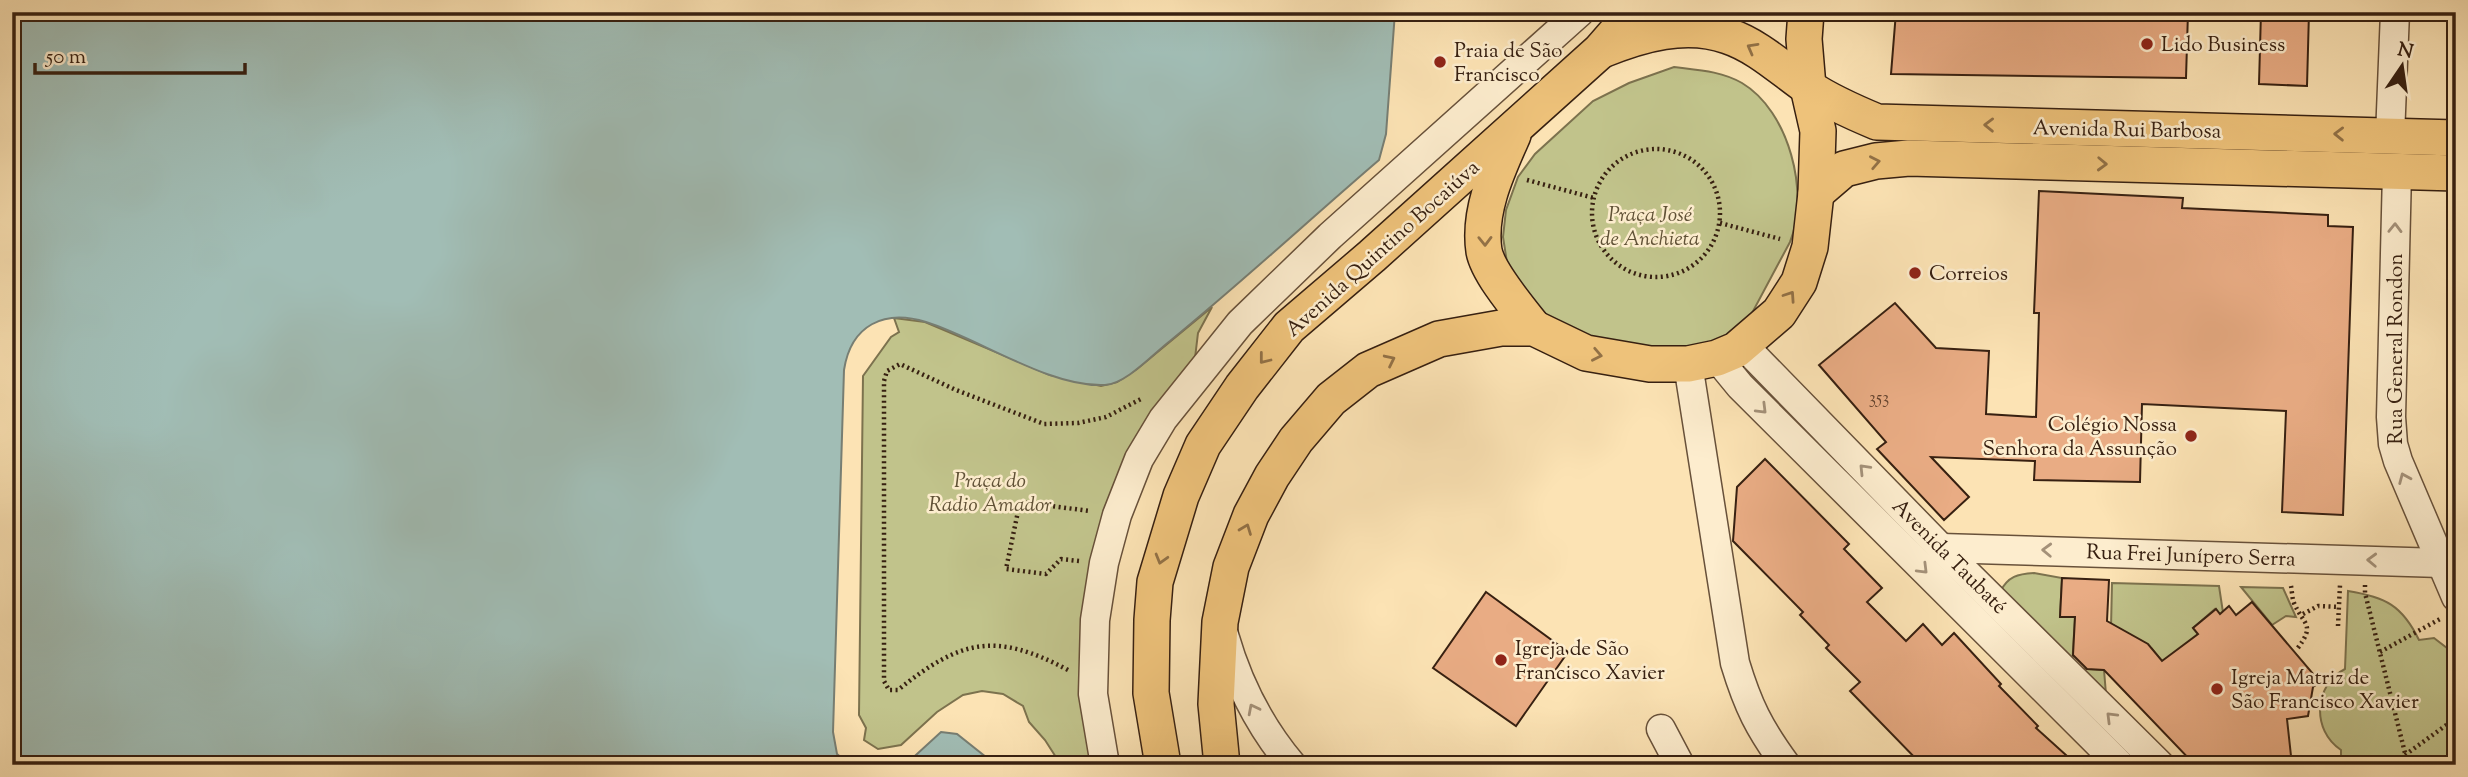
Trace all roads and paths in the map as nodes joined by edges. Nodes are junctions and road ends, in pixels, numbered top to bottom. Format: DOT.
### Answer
graph roads {
  1 [pos="1580,12"];
  2 [pos="1634,12"];
  3 [pos="1806,12"];
  4 [pos="2395,12"];
  5 [pos="1600,51"];
  6 [pos="1808,87"];
  7 [pos="1516,127"];
  8 [pos="2390,136"];
  9 [pos="2456,138"];
  10 [pos="2397,172"];
  11 [pos="2456,173"];
  12 [pos="1496,174"];
  13 [pos="1816,193"];
  14 [pos="1594,198"];
  15 [pos="1720,223"];
  16 [pos="1810,247"];
  17 [pos="1534,328"];
  18 [pos="1716,355"];
  19 [pos="1146,396"];
  20 [pos="1116,515"];
  21 [pos="1941,548"];
  22 [pos="2288,557"];
  23 [pos="2353,560"];
  24 [pos="1104,563"];
  25 [pos="2441,563"];
  26 [pos="2450,606"];
  27 [pos="2339,607"];
  28 [pos="2303,614"];
  29 [pos="1220,622"];
  30 [pos="2337,626"];
  31 [pos="2297,649"];
  32 [pos="2380,652"];
  33 [pos="1093,694"];
  34 [pos="2456,718"];
  35 [pos="1661,729"];
  36 [pos="2405,755"];
  37 [pos="1105,765"];
  38 [pos="1163,765"];
  39 [pos="1222,765"];
  40 [pos="1292,765"];
  41 [pos="1680,765"];
  42 [pos="1786,765"];
  43 [pos="2120,765"];
  44 [pos="2160,765"];
  45 [pos="2408,765"];
  1 -- 20 [label="street"];
  2 -- 5 [label="main road, Avenida Quintino Bocaiúva"];
  3 -- 6 [label="main road"];
  4 -- 8 [label="street"];
  6 -- 5 [label="main road, Avenida Rui Barbosa, one-way"];
  5 -- 7 [label="main road, Avenida Quintino Bocaiúva"];
  8 -- 6 [label="main road, Avenida Rui Barbosa, one-way"];
  6 -- 13 [label="main road"];
  7 -- 12 [label="main road"];
  7 -- 38 [label="main road, Avenida Quintino Bocaiúva, one-way"];
  8 -- 9 [label="main road, Avenida Rui Barbosa"];
  10 -- 11 [label="main road, Avenida Rui Barbosa"];
  13 -- 10 [label="main road, Avenida Rui Barbosa, one-way"];
  25 -- 10 [label="street, Rua General Rondon, one-way"];
  12 -- 14 [label="path"];
  12 -- 17 [label="main road, one-way"];
  13 -- 16 [label="main road"];
  14 -- 15 [label="path"];
  14 -- 15 [label="path"];
  15 -- 16 [label="path"];
  18 -- 16 [label="main road, one-way"];
  17 -- 18 [label="main road, one-way"];
  29 -- 17 [label="main road, one-way"];
  21 -- 18 [label="street, Avenida Taubaté, one-way"];
  18 -- 42 [label="street"];
  18 -- 43 [label="street, Avenida Taubaté, one-way"];
  19 -- 33 [label="path"];
  20 -- 24 [label="street"];
  20 -- 24 [label="path"];
  22 -- 21 [label="street, Rua Frei Junípero Serra, one-way"];
  44 -- 21 [label="street, Avenida Taubaté, one-way"];
  22 -- 23 [label="street, Rua Frei Junípero Serra"];
  22 -- 28 [label="path"];
  25 -- 23 [label="street, Rua Frei Junípero Serra, one-way"];
  23 -- 27 [label="path"];
  23 -- 32 [label="path"];
  24 -- 33 [label="street"];
  25 -- 26 [label="street, Rua General Rondon"];
  26 -- 32 [label="path"];
  27 -- 28 [label="path"];
  27 -- 30 [label="path"];
  28 -- 31 [label="path"];
  29 -- 39 [label="main road"];
  40 -- 29 [label="street, one-way"];
  32 -- 36 [label="path"];
  33 -- 37 [label="street"];
  34 -- 36 [label="path"];
  35 -- 41 [label="street"];
  36 -- 45 [label="path"];
}
